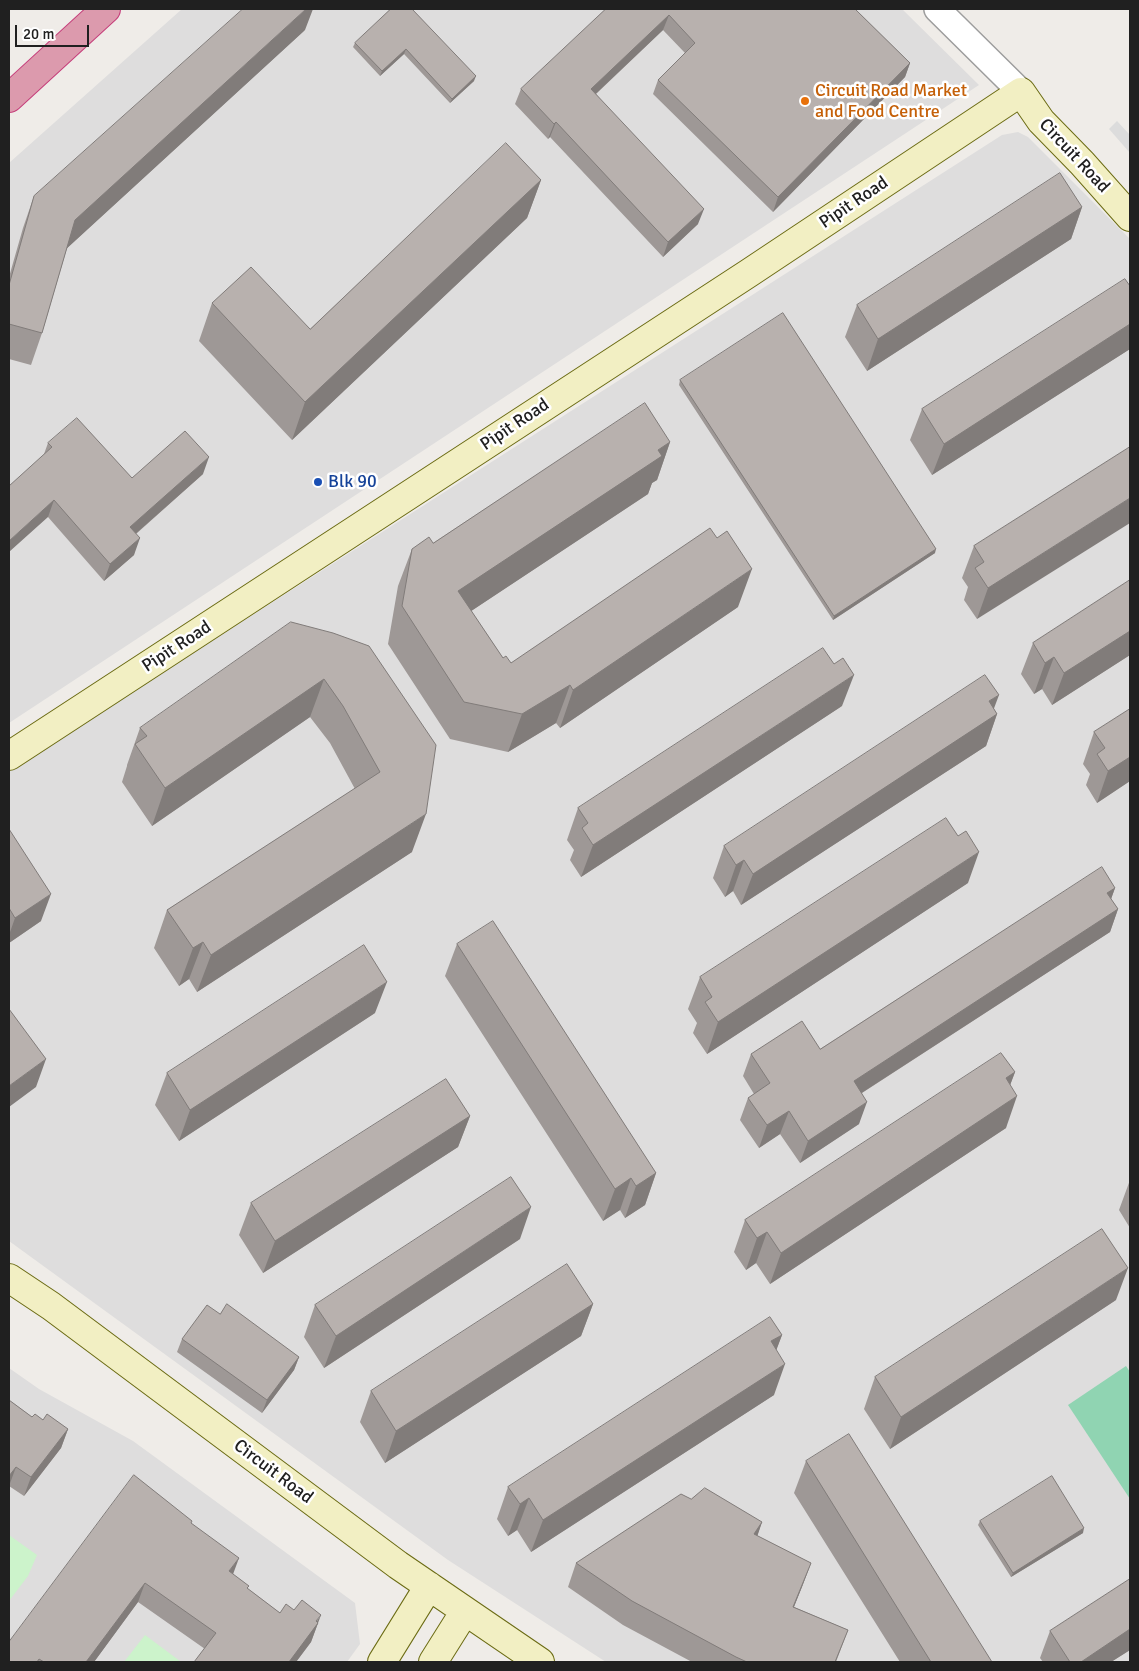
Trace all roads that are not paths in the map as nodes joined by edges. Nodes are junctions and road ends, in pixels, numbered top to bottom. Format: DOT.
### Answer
graph roads {
  1 [pos="106,9"];
  2 [pos="937,9"];
  3 [pos="1021,92"];
  4 [pos="9,98"];
  5 [pos="1130,217"];
  6 [pos="9,756"];
  7 [pos="9,1278"];
  8 [pos="429,1586"];
  9 [pos="465,1611"];
  10 [pos="382,1662"];
  11 [pos="434,1662"];
  12 [pos="540,1662"];
  1 -- 4 [label="highway"];
  2 -- 3 [label="street"];
  3 -- 5 [label="street, Circuit Road"];
  3 -- 6 [label="street, Pipit Road"];
  7 -- 8 [label="street, Circuit Road"];
  8 -- 9 [label="street, Circuit Road"];
  8 -- 10 [label="street"];
  9 -- 11 [label="street"];
  9 -- 12 [label="street, Circuit Road"];
}
